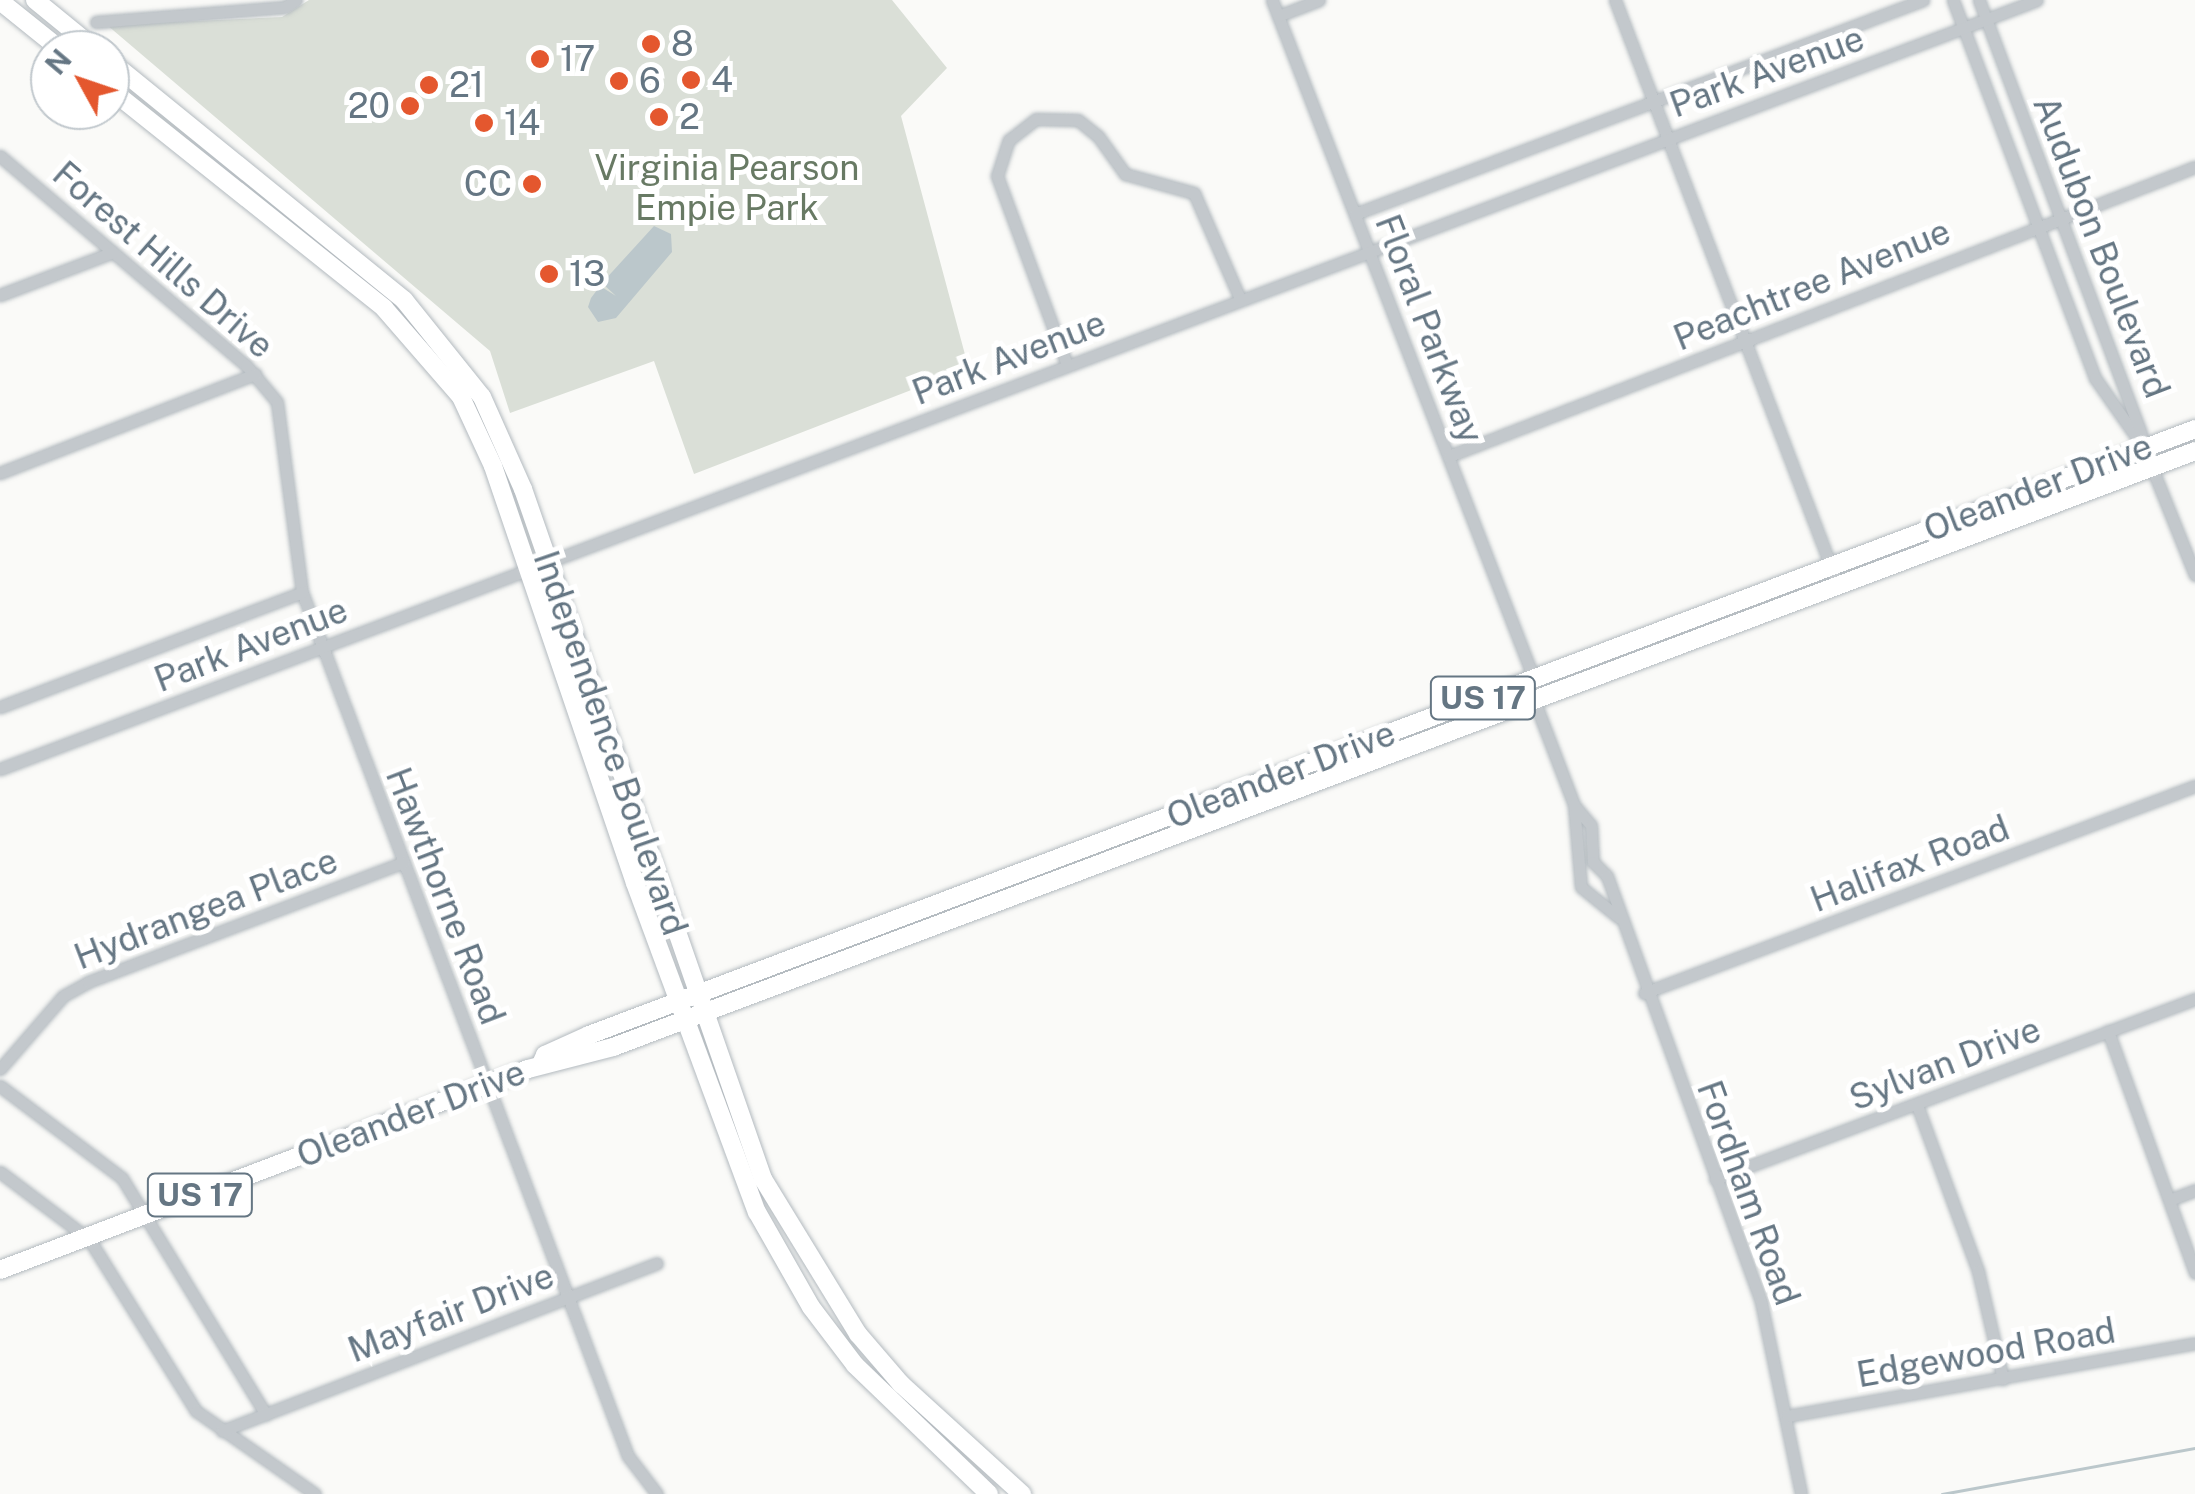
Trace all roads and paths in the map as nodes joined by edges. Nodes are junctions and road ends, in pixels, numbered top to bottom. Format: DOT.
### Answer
graph roads {
  1 [pos="35,0"];
  2 [pos="176,0"];
  3 [pos="296,0"];
  4 [pos="1272,0"];
  5 [pos="1319,0"];
  6 [pos="1616,0"];
  7 [pos="1923,0"];
  8 [pos="1953,0"];
  9 [pos="1979,0"];
  10 [pos="2038,0"];
  11 [pos="0,2"];
  12 [pos="177,16"];
  13 [pos="1278,16"];
  14 [pos="1987,20"];
  15 [pos="96,22"];
  16 [pos="1963,28"];
  17 [pos="36,30"];
  18 [pos="72,30"];
  19 [pos="130,77"];
  20 [pos="1654,101"];
  21 [pos="130,105"];
  22 [pos="1668,138"];
  23 [pos="0,156"];
  24 [pos="2195,166"];
  25 [pos="1356,214"];
  26 [pos="2061,218"];
  27 [pos="2038,226"];
  28 [pos="1370,250"];
  29 [pos="113,252"];
  30 [pos="0,295"];
  31 [pos="1240,300"];
  32 [pos="1745,342"];
  33 [pos="1067,365"];
  34 [pos="255,374"];
  35 [pos="2195,429"];
  36 [pos="2144,448"];
  37 [pos="2195,451"];
  38 [pos="1449,456"];
  39 [pos="2154,466"];
  40 [pos="0,473"];
  41 [pos="548,562"];
  42 [pos="1831,566"];
  43 [pos="528,570"];
  44 [pos="2195,575"];
  45 [pos="1838,585"];
  46 [pos="302,592"];
  47 [pos="321,648"];
  48 [pos="1534,679"];
  49 [pos="1534,700"];
  50 [pos="0,707"];
  51 [pos="0,770"];
  52 [pos="2195,786"];
  53 [pos="1574,805"];
  54 [pos="404,862"];
  55 [pos="1618,917"];
  56 [pos="1644,993"];
  57 [pos="2195,999"];
  58 [pos="691,1007"];
  59 [pos="2108,1032"];
  60 [pos="0,1070"];
  61 [pos="487,1084"];
  62 [pos="0,1086"];
  63 [pos="1917,1105"];
  64 [pos="0,1172"];
  65 [pos="1715,1179"];
  66 [pos="2195,1190"];
  67 [pos="2172,1198"];
  68 [pos="147,1214"];
  69 [pos="85,1238"];
  70 [pos="657,1263"];
  71 [pos="0,1270"];
  72 [pos="2195,1272"];
  73 [pos="568,1297"];
  74 [pos="2195,1343"];
  75 [pos="2003,1379"];
  76 [pos="266,1414"];
  77 [pos="1787,1416"];
  78 [pos="222,1431"];
  79 [pos="928,1440"];
  80 [pos="315,1494"];
  81 [pos="657,1494"];
  82 [pos="989,1494"];
  83 [pos="1006,1494"];
  84 [pos="1022,1494"];
  85 [pos="1800,1494"];
  1 -- 18 [label="main road"];
  2 -- 12 [label="street"];
  3 -- 12 [label="street"];
  4 -- 13 [label="street, Floral Parkway"];
  5 -- 13 [label="street"];
  6 -- 20 [label="street"];
  7 -- 20 [label="street, Park Avenue"];
  8 -- 16 [label="street, Audubon Boulevard"];
  9 -- 14 [label="street, Audubon Boulevard"];
  10 -- 14 [label="street, Park Avenue"];
  11 -- 17 [label="main road"];
  12 -- 15 [label="street"];
  13 -- 25 [label="street, Floral Parkway"];
  14 -- 16 [label="street, Park Avenue"];
  14 -- 26 [label="street, Audubon Boulevard"];
  16 -- 22 [label="street, Park Avenue"];
  16 -- 27 [label="street, Audubon Boulevard"];
  19 -- 41 [label="main road, Independence Boulevard"];
  20 -- 22 [label="street"];
  20 -- 25 [label="street, Park Avenue"];
  21 -- 43 [label="main road, Independence Boulevard"];
  22 -- 28 [label="street, Park Avenue"];
  22 -- 32 [label="street"];
  23 -- 29 [label="street, Forest Hills Drive"];
  24 -- 26 [label="street, Peachtree Avenue"];
  25 -- 28 [label="street, Floral Parkway"];
  26 -- 27 [label="street, Peachtree Avenue"];
  26 -- 36 [label="street, Audubon Boulevard"];
  27 -- 32 [label="street, Peachtree Avenue"];
  27 -- 36 [label="street, Audubon Boulevard"];
  28 -- 31 [label="street, Park Avenue"];
  28 -- 38 [label="street, Floral Parkway"];
  29 -- 30 [label="street"];
  29 -- 34 [label="street, Forest Hills Drive"];
  31 -- 33 [label="street, Park Avenue"];
  31 -- 33 [label="street"];
  32 -- 38 [label="street, Peachtree Avenue"];
  32 -- 42 [label="street"];
  33 -- 41 [label="street, Park Avenue"];
  34 -- 40 [label="street"];
  34 -- 46 [label="street, Forest Hills Drive"];
  35 -- 36 [label="main road, Oleander Drive / US 17"];
  36 -- 39 [label="street"];
  36 -- 42 [label="main road, Oleander Drive / US 17"];
  37 -- 39 [label="main road, Oleander Drive / US 17"];
  38 -- 48 [label="street, Floral Parkway"];
  39 -- 44 [label="street"];
  39 -- 45 [label="main road, Oleander Drive / US 17"];
  41 -- 43 [label="street, Park Avenue"];
  41 -- 58 [label="main road, Independence Boulevard"];
  42 -- 45 [label="street"];
  42 -- 48 [label="main road, Oleander Drive / US 17"];
  43 -- 47 [label="street, Park Avenue"];
  43 -- 58 [label="main road, Independence Boulevard"];
  45 -- 49 [label="main road, Oleander Drive / US 17"];
  46 -- 47 [label="street, Forest Hills Drive"];
  46 -- 50 [label="street, Park Avenue"];
  47 -- 51 [label="street, Park Avenue"];
  47 -- 54 [label="street, Hawthorne Road"];
  48 -- 49 [label="street, Fordham Road"];
  48 -- 58 [label="main road, Oleander Drive / US 17"];
  49 -- 53 [label="street, Fordham Road"];
  49 -- 58 [label="main road, Oleander Drive / US 17"];
  52 -- 56 [label="street, Halifax Road"];
  53 -- 55 [label="street, Fordham Road"];
  53 -- 55 [label="street, Fordham Road"];
  54 -- 60 [label="street, Hydrangea Place"];
  54 -- 61 [label="street, Hawthorne Road"];
  55 -- 56 [label="street, Fordham Road"];
  56 -- 65 [label="street, Fordham Road"];
  57 -- 59 [label="street, Sylvan Drive"];
  58 -- 61 [label="main road, Oleander Drive / US 17"];
  58 -- 79 [label="main road, Independence Boulevard"];
  58 -- 84 [label="main road, Independence Boulevard"];
  59 -- 63 [label="street, Sylvan Drive"];
  59 -- 67 [label="street"];
  61 -- 68 [label="main road, Oleander Drive / US 17"];
  61 -- 73 [label="street, Hawthorne Road"];
  62 -- 68 [label="street"];
  63 -- 65 [label="street, Sylvan Drive"];
  63 -- 75 [label="street"];
  64 -- 69 [label="street"];
  65 -- 77 [label="street, Fordham Road"];
  66 -- 67 [label="street"];
  67 -- 72 [label="street"];
  68 -- 69 [label="main road, Oleander Drive / US 17"];
  68 -- 76 [label="street"];
  69 -- 71 [label="main road, Oleander Drive / US 17"];
  69 -- 78 [label="street"];
  70 -- 73 [label="street, Mayfair Drive"];
  73 -- 76 [label="street, Mayfair Drive"];
  73 -- 81 [label="street, Hawthorne Road"];
  74 -- 75 [label="street, Edgewood Road"];
  75 -- 77 [label="street, Edgewood Road"];
  76 -- 78 [label="street, Mayfair Drive"];
  77 -- 85 [label="street, Fordham Road"];
  78 -- 80 [label="street"];
  79 -- 82 [label="main road, Independence Boulevard"];
  79 -- 83 [label="main road"];
}
